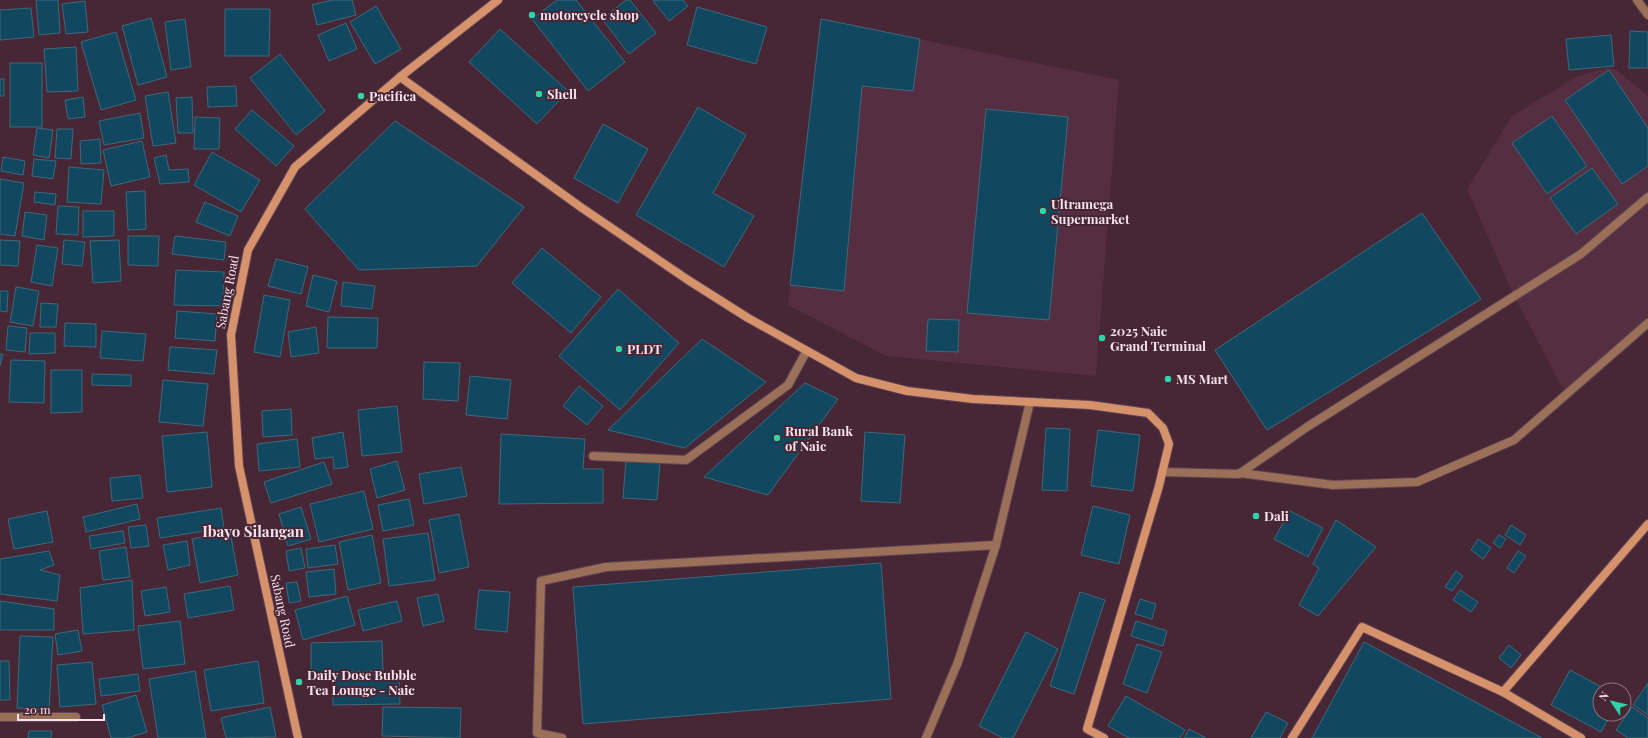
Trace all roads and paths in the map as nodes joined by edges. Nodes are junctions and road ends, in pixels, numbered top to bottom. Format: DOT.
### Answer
graph roads {
  1 [pos="498,0"];
  2 [pos="1637,0"];
  3 [pos="1648,15"];
  4 [pos="400,77"];
  5 [pos="1648,197"];
  6 [pos="1648,323"];
  7 [pos="806,352"];
  8 [pos="1030,402"];
  9 [pos="593,456"];
  10 [pos="1162,472"];
  11 [pos="1240,473"];
  12 [pos="1648,524"];
  13 [pos="996,545"];
  14 [pos="1503,692"];
  15 [pos="0,717"];
  16 [pos="76,718"];
  17 [pos="1089,734"];
  18 [pos="298,738"];
  19 [pos="562,738"];
  20 [pos="926,738"];
  21 [pos="1104,738"];
  22 [pos="1292,738"];
  23 [pos="1581,738"];
  1 -- 4 [label="street, Sabang Road"];
  2 -- 3 [label="street"];
  4 -- 7 [label="street"];
  4 -- 18 [label="street, Sabang Road"];
  5 -- 11 [label="street"];
  6 -- 11 [label="street"];
  7 -- 8 [label="street"];
  7 -- 9 [label="street"];
  8 -- 10 [label="street"];
  8 -- 13 [label="street"];
  10 -- 11 [label="street"];
  10 -- 17 [label="street"];
  12 -- 14 [label="street"];
  13 -- 19 [label="street"];
  13 -- 20 [label="street"];
  14 -- 22 [label="street"];
  14 -- 23 [label="street"];
  15 -- 16 [label="street"];
  17 -- 21 [label="street"];
}
